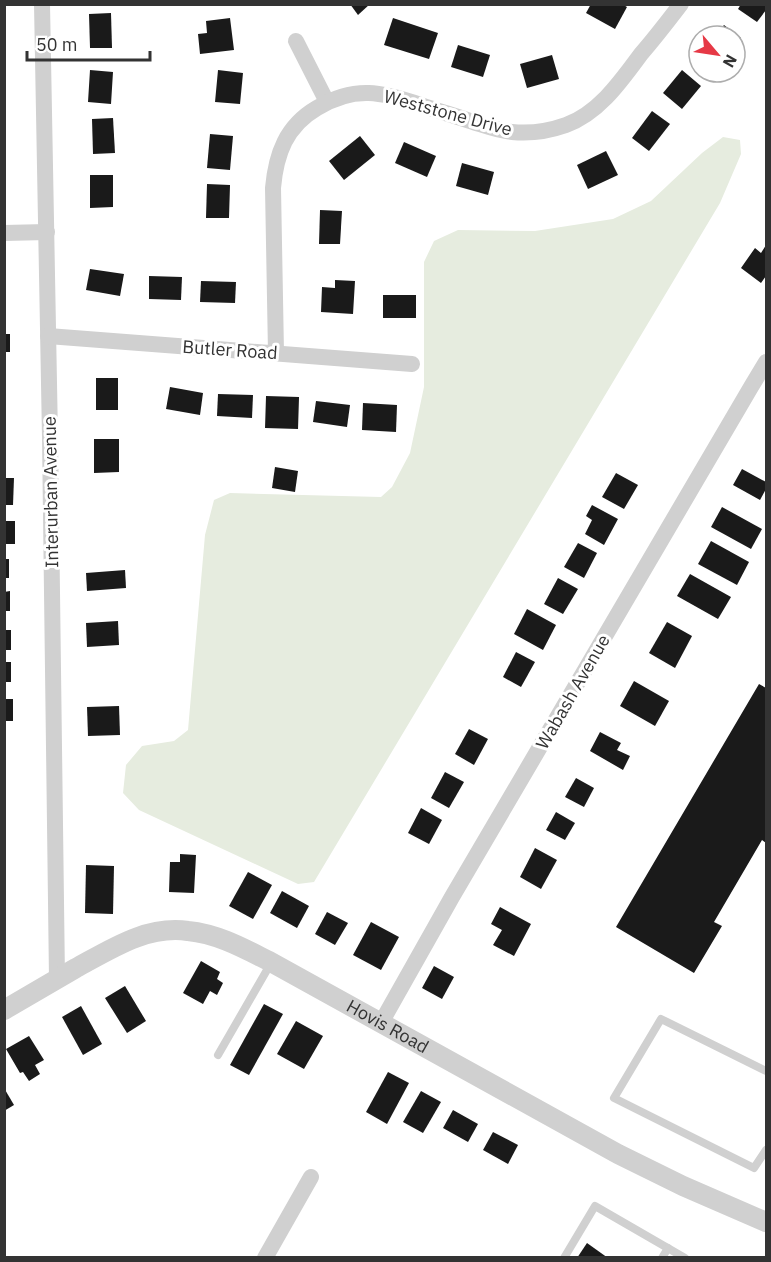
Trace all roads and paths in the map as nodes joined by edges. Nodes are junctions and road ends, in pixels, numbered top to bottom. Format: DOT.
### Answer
graph roads {
  1 [pos="42,4"];
  2 [pos="681,4"];
  3 [pos="296,41"];
  4 [pos="327,102"];
  5 [pos="46,232"];
  6 [pos="4,233"];
  7 [pos="48,336"];
  8 [pos="276,353"];
  9 [pos="766,362"];
  10 [pos="412,364"];
  11 [pos="271,962"];
  12 [pos="57,979"];
  13 [pos="4,1010"];
  14 [pos="381,1023"];
  15 [pos="218,1055"];
  16 [pos="766,1071"];
  17 [pos="766,1150"];
  18 [pos="310,1177"];
  19 [pos="766,1222"];
  20 [pos="669,1248"];
  21 [pos="266,1257"];
  22 [pos="564,1257"];
  23 [pos="662,1257"];
  24 [pos="685,1257"];
  1 -- 5 [label="street, Interurban Avenue"];
  2 -- 4 [label="street, Weststone Drive"];
  3 -- 4 [label="street"];
  4 -- 8 [label="street, Weststone Drive"];
  5 -- 6 [label="street"];
  5 -- 7 [label="street, Interurban Avenue"];
  7 -- 8 [label="street, Butler Road"];
  7 -- 12 [label="street, Interurban Avenue"];
  8 -- 10 [label="street, Butler Road"];
  9 -- 14 [label="street, Wabash Avenue"];
  11 -- 12 [label="street, Hovis Road"];
  11 -- 14 [label="street, Hovis Road"];
  11 -- 15 [label="lane"];
  12 -- 13 [label="street, Hovis Road"];
  14 -- 19 [label="street, Hovis Road"];
  16 -- 17 [label="lane"];
  18 -- 21 [label="street"];
  20 -- 22 [label="lane"];
  20 -- 23 [label="lane"];
  20 -- 24 [label="lane"];
}
